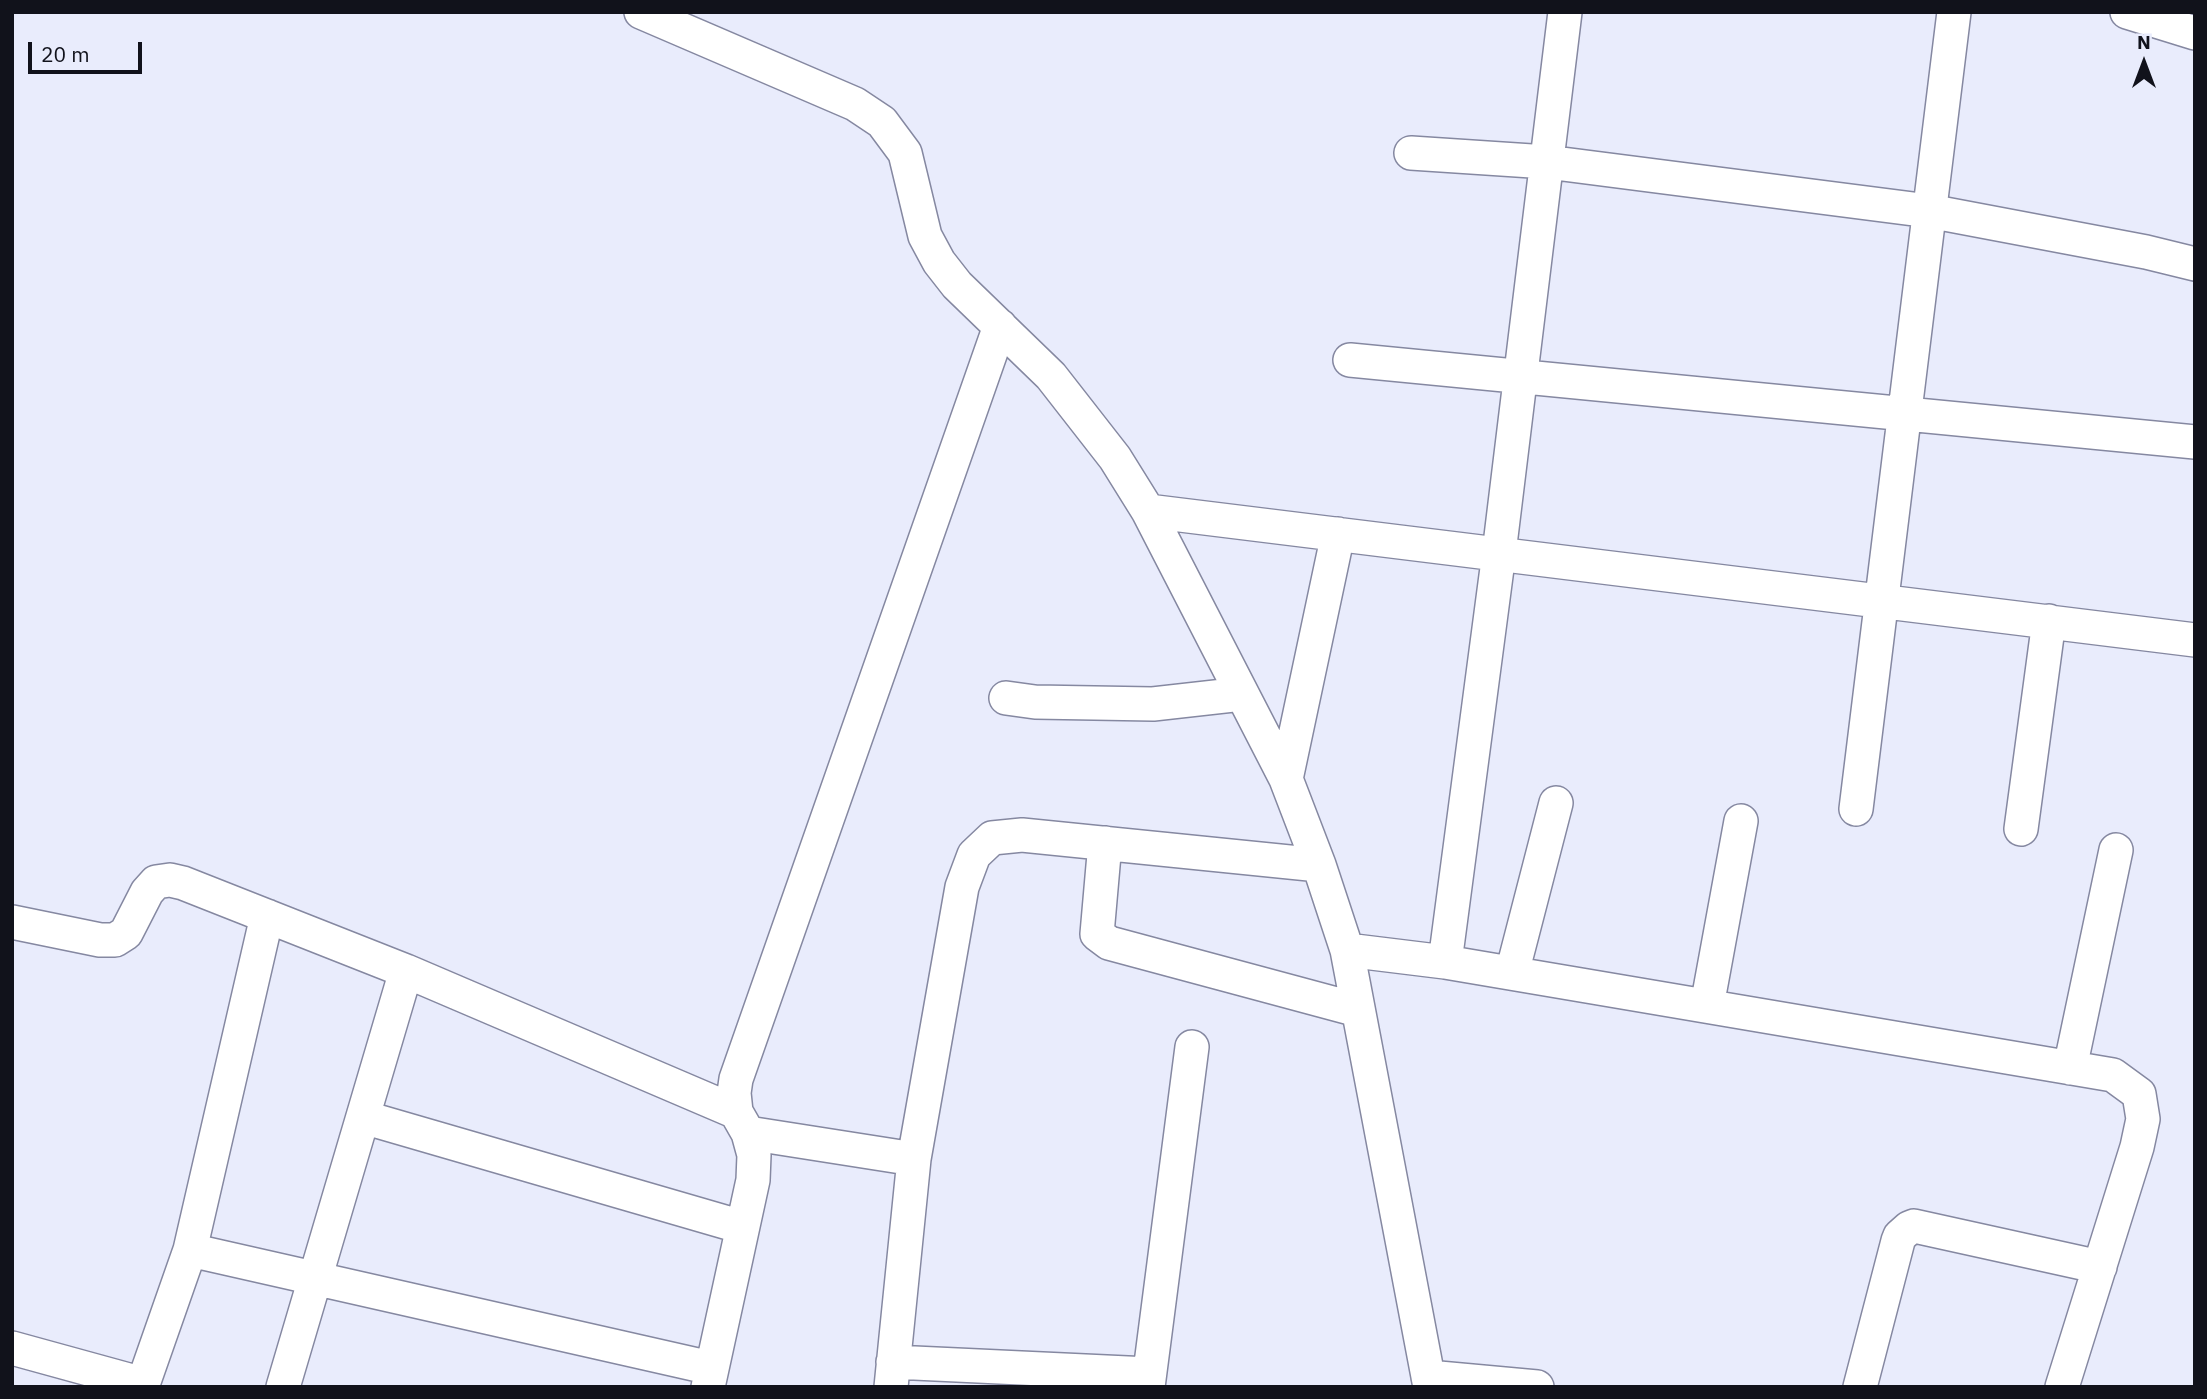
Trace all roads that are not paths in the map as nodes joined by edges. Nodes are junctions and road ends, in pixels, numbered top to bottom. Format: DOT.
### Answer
graph roads {
  1 [pos="641,12"];
  2 [pos="1565,12"];
  3 [pos="1954,12"];
  4 [pos="2127,12"];
  5 [pos="2195,33"];
  6 [pos="1411,153"];
  7 [pos="1547,162"];
  8 [pos="1929,211"];
  9 [pos="2195,264"];
  10 [pos="1000,326"];
  11 [pos="1350,360"];
  12 [pos="1521,377"];
  13 [pos="1904,414"];
  14 [pos="2195,442"];
  15 [pos="1148,511"];
  16 [pos="1338,534"];
  17 [pos="1499,553"];
  18 [pos="1881,600"];
  19 [pos="2049,621"];
  20 [pos="2195,640"];
  21 [pos="1242,694"];
  22 [pos="1006,698"];
  23 [pos="1286,779"];
  24 [pos="1556,803"];
  25 [pos="1856,809"];
  26 [pos="1741,821"];
  27 [pos="2021,829"];
  28 [pos="1105,843"];
  29 [pos="2116,850"];
  30 [pos="1320,865"];
  31 [pos="267,916"];
  32 [pos="12,922"];
  33 [pos="1347,950"];
  34 [pos="1445,962"];
  35 [pos="405,971"];
  36 [pos="1512,973"];
  37 [pos="1707,1006"];
  38 [pos="1357,1010"];
  39 [pos="1192,1047"];
  40 [pos="2070,1068"];
  41 [pos="363,1117"];
  42 [pos="742,1122"];
  43 [pos="914,1159"];
  44 [pos="742,1227"];
  45 [pos="190,1250"];
  46 [pos="2100,1267"];
  47 [pos="315,1279"];
  48 [pos="12,1348"];
  49 [pos="892,1374"];
  50 [pos="709,1377"];
  51 [pos="1149,1380"];
  52 [pos="1429,1382"];
  53 [pos="143,1385"];
  54 [pos="283,1387"];
  55 [pos="1536,1387"];
  56 [pos="1860,1387"];
  57 [pos="2062,1387"];
  1 -- 10 [label="street"];
  2 -- 7 [label="street"];
  3 -- 8 [label="street"];
  4 -- 5 [label="street"];
  6 -- 7 [label="street"];
  7 -- 8 [label="street"];
  7 -- 12 [label="street"];
  8 -- 9 [label="street"];
  8 -- 13 [label="street"];
  10 -- 15 [label="street"];
  10 -- 42 [label="street"];
  11 -- 12 [label="street"];
  12 -- 13 [label="street"];
  12 -- 17 [label="street"];
  13 -- 14 [label="street"];
  13 -- 18 [label="street"];
  15 -- 16 [label="street"];
  15 -- 21 [label="street"];
  16 -- 17 [label="street"];
  16 -- 23 [label="street"];
  17 -- 18 [label="street"];
  17 -- 34 [label="street"];
  18 -- 19 [label="street"];
  18 -- 25 [label="street"];
  19 -- 20 [label="street"];
  19 -- 27 [label="street"];
  21 -- 22 [label="street"];
  21 -- 23 [label="street"];
  23 -- 30 [label="street"];
  24 -- 36 [label="street"];
  26 -- 37 [label="street"];
  28 -- 30 [label="street"];
  28 -- 38 [label="street"];
  28 -- 43 [label="street"];
  29 -- 40 [label="street"];
  30 -- 33 [label="street"];
  31 -- 32 [label="street"];
  31 -- 35 [label="street"];
  31 -- 45 [label="street"];
  33 -- 34 [label="street"];
  33 -- 38 [label="street"];
  34 -- 36 [label="street"];
  35 -- 41 [label="street"];
  35 -- 42 [label="street"];
  36 -- 37 [label="street"];
  37 -- 40 [label="street"];
  38 -- 52 [label="street"];
  39 -- 51 [label="street"];
  40 -- 46 [label="street"];
  41 -- 44 [label="street"];
  41 -- 47 [label="street"];
  42 -- 43 [label="street"];
  42 -- 44 [label="street"];
  43 -- 49 [label="street"];
  44 -- 50 [label="street"];
  45 -- 47 [label="street"];
  45 -- 53 [label="street"];
  46 -- 56 [label="street"];
  46 -- 57 [label="street"];
  47 -- 50 [label="street"];
  47 -- 54 [label="street"];
  48 -- 53 [label="street"];
  49 -- 51 [label="street"];
  52 -- 55 [label="street"];
}
